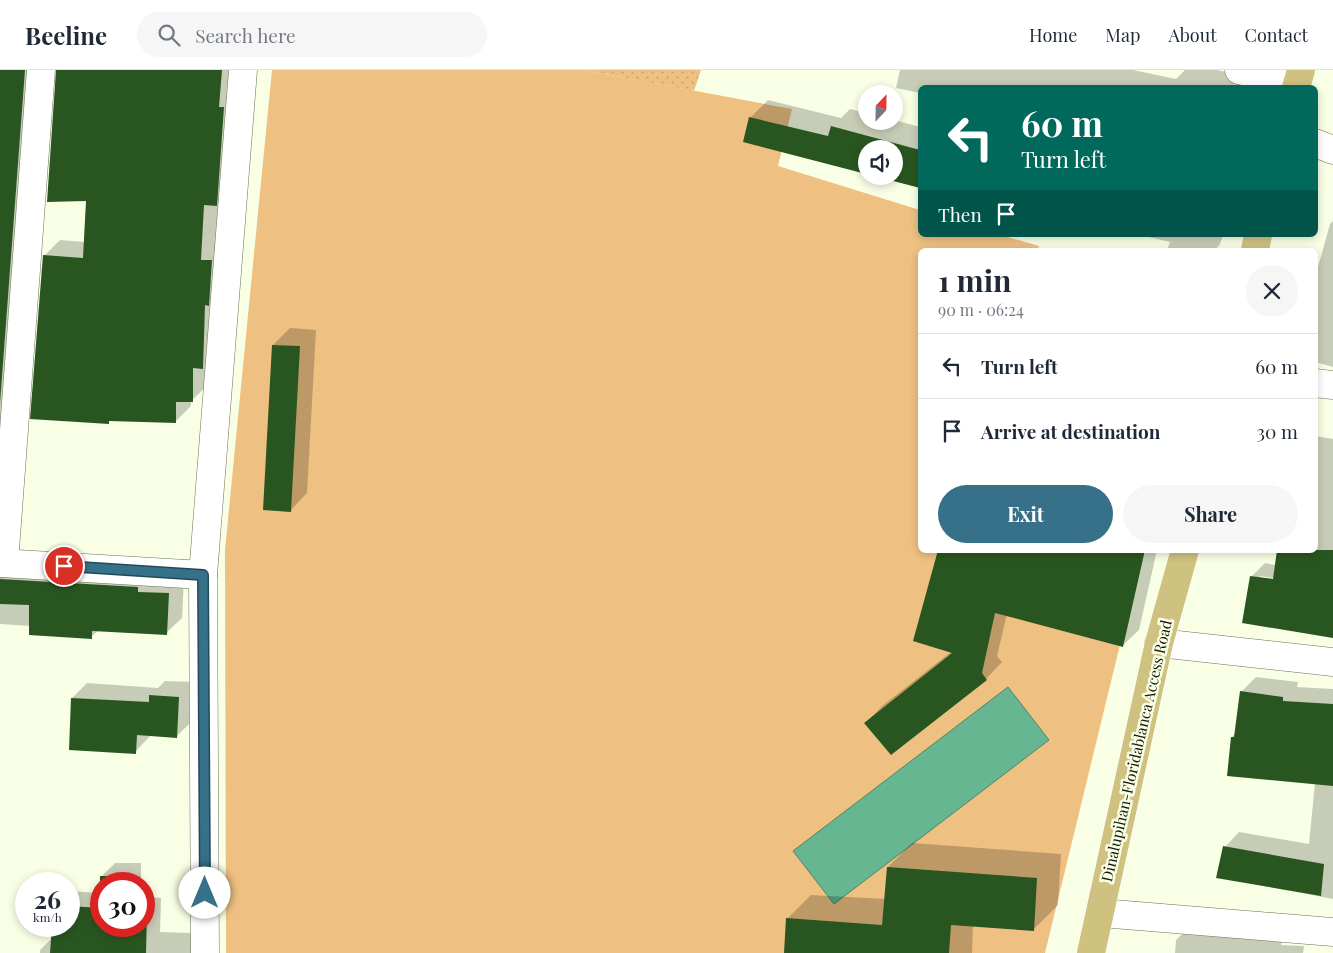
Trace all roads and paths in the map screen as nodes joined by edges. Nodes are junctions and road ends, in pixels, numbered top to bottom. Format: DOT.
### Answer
graph roads {
  1 [pos="41,70"];
  2 [pos="243,70"];
  3 [pos="1239,70"];
  4 [pos="1298,80"];
  5 [pos="1318,144"];
  6 [pos="1333,150"];
  7 [pos="1318,383"];
  8 [pos="1333,385"];
  9 [pos="1184,553"];
  10 [pos="2,563"];
  11 [pos="203,575"];
  12 [pos="1159,643"];
  13 [pos="1333,662"];
  14 [pos="1100,913"];
  15 [pos="1333,932"];
  16 [pos="205,953"];
  17 [pos="1091,953"];
  1 -- 10 [label="street"];
  2 -- 11 [label="street"];
  3 -- 4 [label="street"];
  5 -- 6 [label="street"];
  7 -- 8 [label="street"];
  9 -- 12 [label="main road, Dinalupihan-Floridablanca Access Road"];
  10 -- 11 [label="street"];
  11 -- 16 [label="street"];
  12 -- 13 [label="street"];
  12 -- 14 [label="main road, Dinalupihan-Floridablanca Access Road"];
  14 -- 15 [label="street"];
  14 -- 17 [label="main road, Dinalupihan-Floridablanca Access Road"];
}
